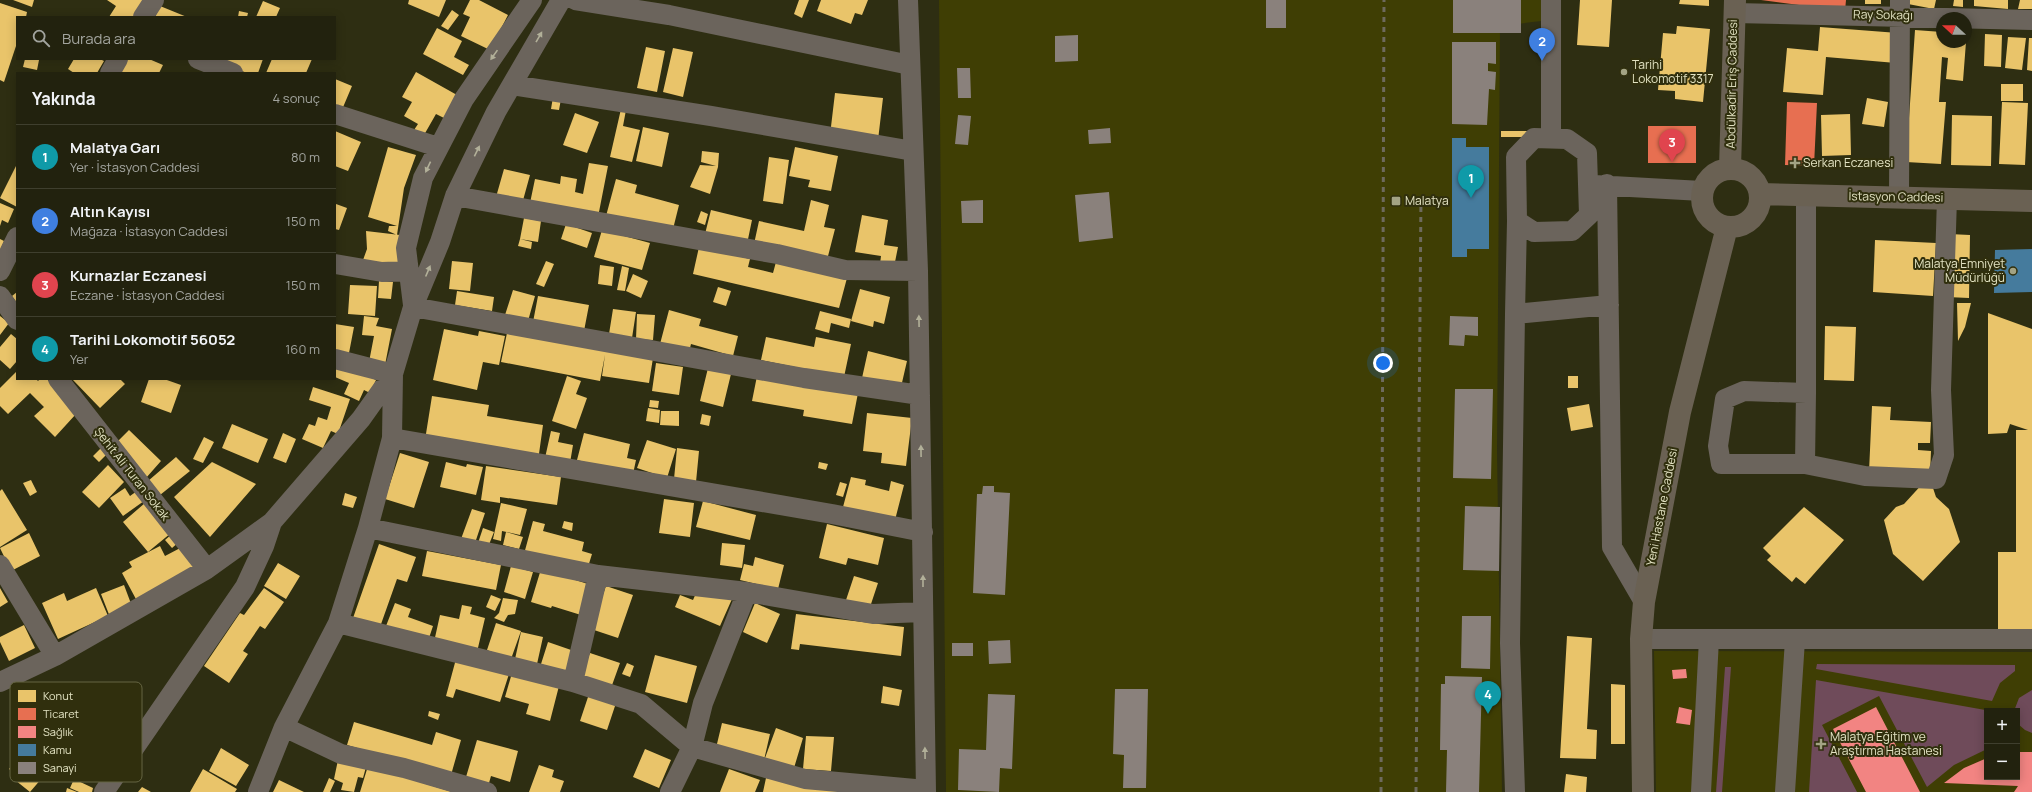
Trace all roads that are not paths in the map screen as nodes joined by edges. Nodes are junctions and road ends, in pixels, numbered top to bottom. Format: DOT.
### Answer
graph roads {
  1 [pos="154,0"];
  2 [pos="532,0"];
  3 [pos="561,0"];
  4 [pos="575,0"];
  5 [pos="908,0"];
  6 [pos="1551,0"];
  7 [pos="1734,6"];
  8 [pos="1900,8"];
  9 [pos="144,16"];
  10 [pos="2032,20"];
  11 [pos="117,60"];
  12 [pos="200,60"];
  13 [pos="910,64"];
  14 [pos="111,72"];
  15 [pos="230,72"];
  16 [pos="512,85"];
  17 [pos="336,114"];
  18 [pos="1550,138"];
  19 [pos="438,147"];
  20 [pos="913,151"];
  21 [pos="1730,168"];
  22 [pos="1598,184"];
  23 [pos="1702,192"];
  24 [pos="1760,194"];
  25 [pos="455,196"];
  26 [pos="1806,196"];
  27 [pos="1899,196"];
  28 [pos="1947,198"];
  29 [pos="2032,201"];
  30 [pos="1517,221"];
  31 [pos="1727,227"];
  32 [pos="16,239"];
  33 [pos="336,264"];
  34 [pos="0,270"];
  35 [pos="409,271"];
  36 [pos="918,271"];
  37 [pos="0,296"];
  38 [pos="1609,305"];
  39 [pos="413,307"];
  40 [pos="1515,314"];
  41 [pos="16,319"];
  42 [pos="336,359"];
  43 [pos="393,374"];
  44 [pos="59,380"];
  45 [pos="1806,392"];
  46 [pos="920,395"];
  47 [pos="392,438"];
  48 [pos="1805,464"];
  49 [pos="272,522"];
  50 [pos="368,528"];
  51 [pos="923,532"];
  52 [pos="0,565"];
  53 [pos="207,569"];
  54 [pos="598,576"];
  55 [pos="747,592"];
  56 [pos="1644,602"];
  57 [pos="923,612"];
  58 [pos="338,623"];
  59 [pos="1641,639"];
  60 [pos="1709,639"];
  61 [pos="2032,639"];
  62 [pos="1795,640"];
  63 [pos="55,656"];
  64 [pos="0,682"];
  65 [pos="573,682"];
  66 [pos="284,727"];
  67 [pos="142,737"];
  68 [pos="692,747"];
  69 [pos="111,782"];
  70 [pos="926,791"];
  71 [pos="104,792"];
  72 [pos="258,792"];
  73 [pos="487,792"];
  74 [pos="670,792"];
  75 [pos="1515,792"];
  76 [pos="1643,792"];
  77 [pos="1701,792"];
  78 [pos="1785,792"];
  1 -- 9 [label="street"];
  2 -- 19 [label="street, one-way"];
  16 -- 3 [label="street, one-way"];
  4 -- 13 [label="street"];
  5 -- 13 [label="street"];
  6 -- 18 [label="street"];
  7 -- 8 [label="street, Ray Sokağı"];
  7 -- 21 [label="main road, Abdülkadir Eriş Caddesi"];
  8 -- 10 [label="street, Ray Sokağı"];
  8 -- 27 [label="street"];
  11 -- 14 [label="street"];
  12 -- 15 [label="street"];
  13 -- 20 [label="street"];
  16 -- 20 [label="street"];
  25 -- 16 [label="street, one-way"];
  17 -- 19 [label="street"];
  18 -- 22 [label="street"];
  18 -- 30 [label="street"];
  19 -- 35 [label="street, one-way"];
  20 -- 36 [label="street"];
  21 -- 23 [label="main road"];
  21 -- 24 [label="main road"];
  22 -- 23 [label="street"];
  22 -- 30 [label="street"];
  22 -- 38 [label="street"];
  23 -- 31 [label="main road"];
  24 -- 26 [label="main road, İstasyon Caddesi"];
  24 -- 31 [label="main road"];
  25 -- 36 [label="street"];
  39 -- 25 [label="street, one-way"];
  26 -- 27 [label="main road, İstasyon Caddesi"];
  26 -- 45 [label="street"];
  27 -- 28 [label="main road, İstasyon Caddesi"];
  28 -- 29 [label="main road, İstasyon Caddesi"];
  28 -- 48 [label="street"];
  30 -- 40 [label="street"];
  31 -- 56 [label="main road, Yeni Hastane Caddesi"];
  32 -- 34 [label="street"];
  33 -- 35 [label="street"];
  35 -- 39 [label="street"];
  46 -- 36 [label="street, one-way"];
  37 -- 41 [label="street"];
  38 -- 40 [label="street"];
  38 -- 56 [label="street"];
  39 -- 43 [label="street"];
  39 -- 46 [label="street"];
  40 -- 75 [label="street"];
  42 -- 43 [label="street"];
  43 -- 47 [label="street"];
  43 -- 49 [label="street"];
  44 -- 53 [label="street, Şehit Ali Turan Sokak"];
  45 -- 48 [label="street"];
  45 -- 48 [label="street"];
  51 -- 46 [label="street, one-way"];
  47 -- 50 [label="street"];
  47 -- 51 [label="street"];
  49 -- 53 [label="street"];
  49 -- 67 [label="street"];
  50 -- 54 [label="street"];
  50 -- 58 [label="street"];
  57 -- 51 [label="street, one-way"];
  52 -- 63 [label="street"];
  53 -- 63 [label="street"];
  54 -- 55 [label="street"];
  54 -- 65 [label="street"];
  55 -- 57 [label="street"];
  55 -- 68 [label="street"];
  56 -- 59 [label="main road, Yeni Hastane Caddesi"];
  70 -- 57 [label="street, one-way"];
  58 -- 65 [label="street"];
  58 -- 66 [label="street"];
  59 -- 60 [label="street"];
  59 -- 76 [label="main road, Yeni Hastane Caddesi"];
  60 -- 62 [label="street"];
  60 -- 77 [label="street"];
  61 -- 62 [label="street"];
  62 -- 78 [label="street"];
  63 -- 64 [label="street"];
  65 -- 68 [label="street"];
  66 -- 72 [label="street"];
  66 -- 73 [label="street"];
  68 -- 70 [label="street"];
  68 -- 74 [label="street"];
  69 -- 71 [label="street"];
}
